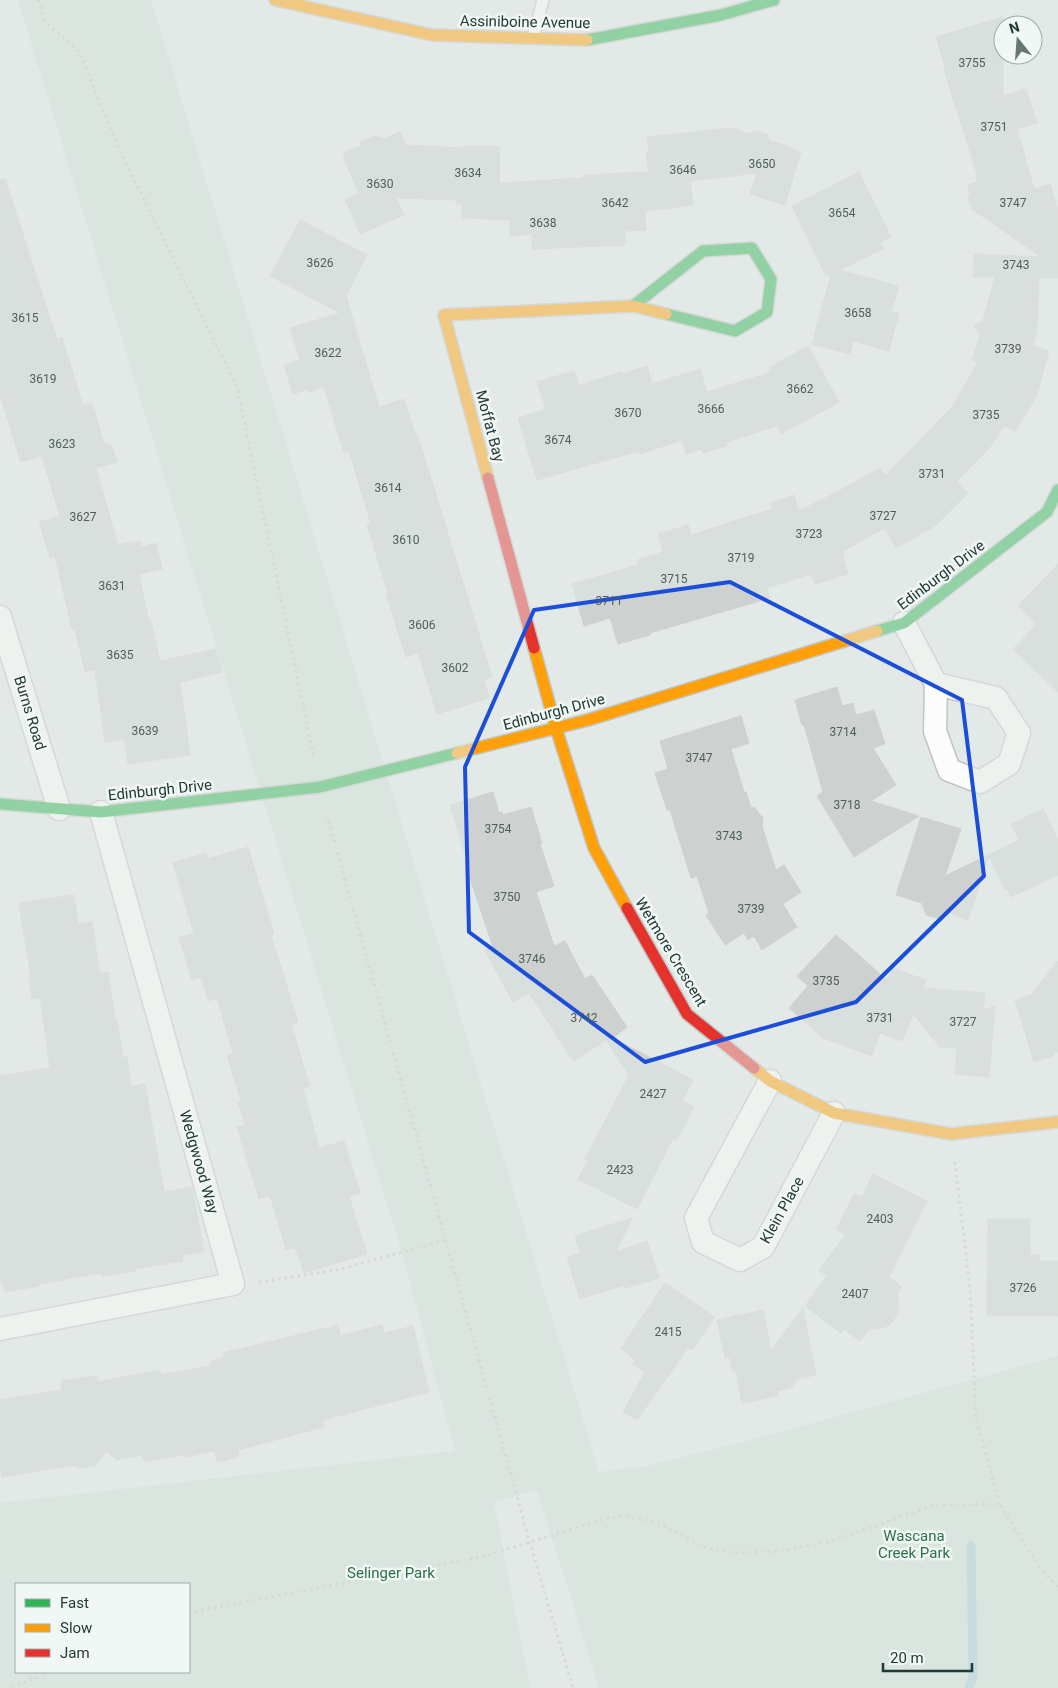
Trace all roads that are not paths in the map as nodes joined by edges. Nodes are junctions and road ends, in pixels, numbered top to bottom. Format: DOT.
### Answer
graph roads {
  1 [pos="275,0"];
  2 [pos="544,0"];
  3 [pos="774,0"];
  4 [pos="533,38"];
  5 [pos="633,306"];
  6 [pos="1058,490"];
  7 [pos="0,617"];
  8 [pos="904,623"];
  9 [pos="936,684"];
  10 [pos="556,728"];
  11 [pos="0,804"];
  12 [pos="59,809"];
  13 [pos="101,812"];
  14 [pos="770,1081"];
  15 [pos="834,1113"];
  16 [pos="1058,1122"];
  17 [pos="0,1329"];
  1 -- 4 [label="street, Assiniboine Avenue"];
  2 -- 4 [label="lane"];
  3 -- 4 [label="street, Assiniboine Avenue"];
  5 -- 5 [label="street, Moffat Bay"];
  5 -- 10 [label="street, Moffat Bay"];
  6 -- 8 [label="street, Edinburgh Drive"];
  7 -- 12 [label="street, Burns Road"];
  8 -- 9 [label="street"];
  8 -- 10 [label="street, Edinburgh Drive"];
  9 -- 9 [label="street"];
  10 -- 13 [label="street, Edinburgh Drive"];
  10 -- 14 [label="street, Wetmore Crescent"];
  11 -- 12 [label="street, Edinburgh Drive"];
  12 -- 13 [label="street, Edinburgh Drive"];
  13 -- 17 [label="street, Wedgwood Way"];
  14 -- 15 [label="street, Wetmore Crescent"];
  14 -- 15 [label="street, Klein Place"];
  15 -- 16 [label="street, Wetmore Crescent"];
}
